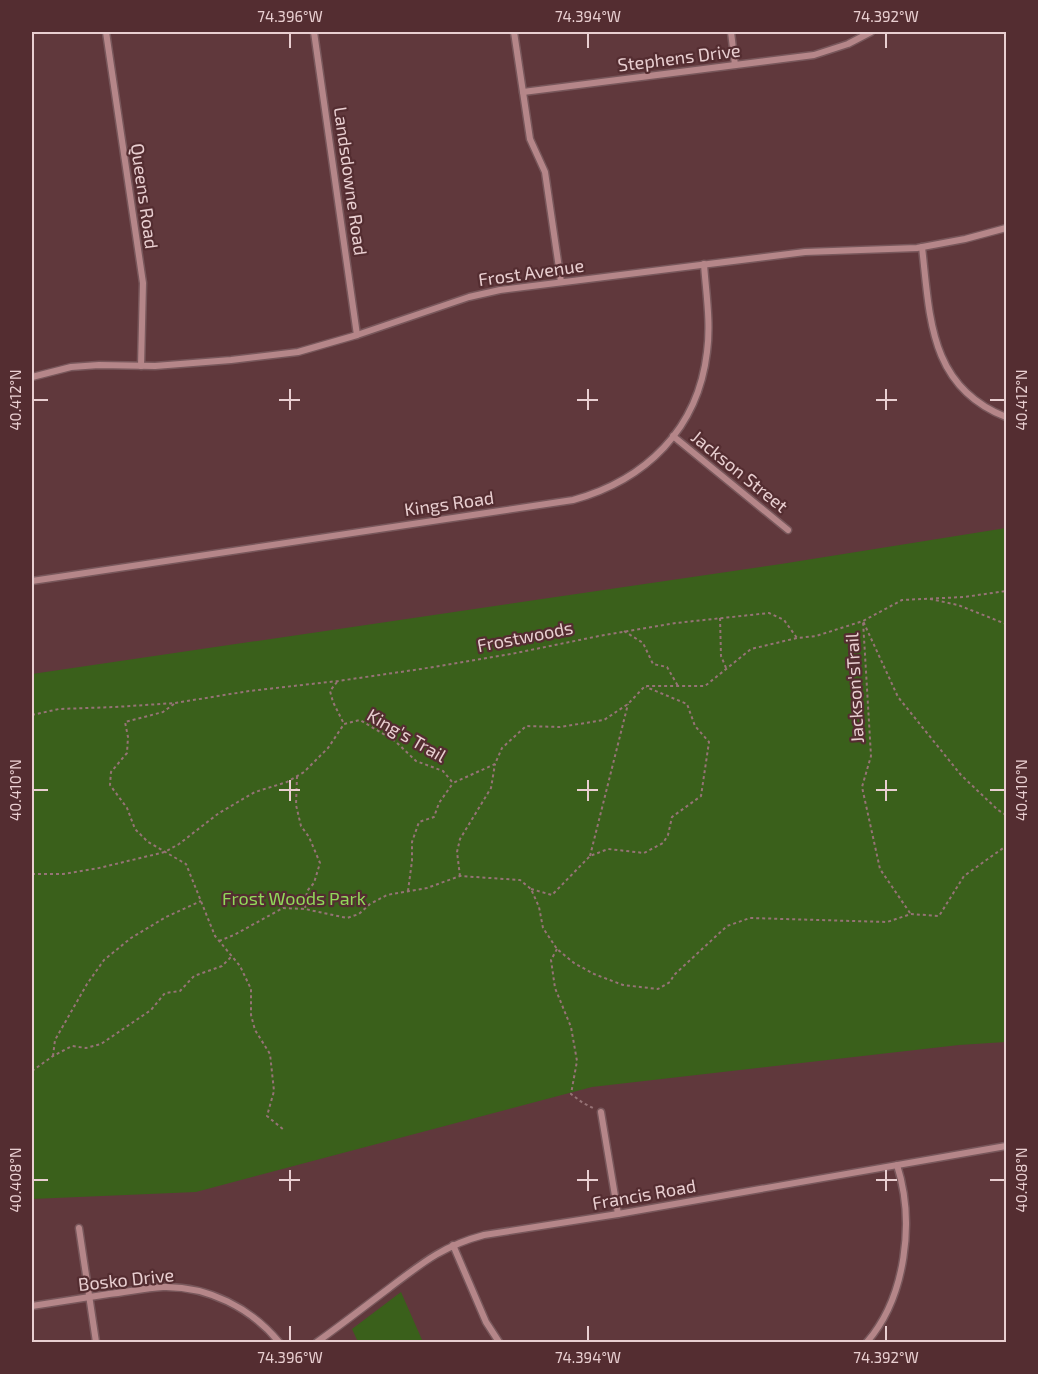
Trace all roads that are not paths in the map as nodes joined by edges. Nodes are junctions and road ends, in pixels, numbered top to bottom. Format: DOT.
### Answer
graph roads {
  1 [pos="106,32"];
  2 [pos="314,32"];
  3 [pos="514,32"];
  4 [pos="731,32"];
  5 [pos="871,32"];
  6 [pos="735,65"];
  7 [pos="522,92"];
  8 [pos="1006,228"];
  9 [pos="922,247"];
  10 [pos="704,264"];
  11 [pos="561,282"];
  12 [pos="357,335"];
  13 [pos="141,366"];
  14 [pos="32,376"];
  15 [pos="1006,417"];
  16 [pos="673,436"];
  17 [pos="788,530"];
  18 [pos="32,581"];
  19 [pos="600,1112"];
  20 [pos="1006,1146"];
  21 [pos="897,1165"];
  22 [pos="618,1214"];
  23 [pos="79,1228"];
  24 [pos="453,1245"];
  25 [pos="89,1297"];
  26 [pos="32,1306"];
  27 [pos="96,1342"];
  28 [pos="279,1342"];
  29 [pos="317,1342"];
  30 [pos="499,1342"];
  31 [pos="867,1342"];
  1 -- 13 [label="street, Queens Road"];
  2 -- 12 [label="street, Landsdowne Road"];
  3 -- 7 [label="street"];
  4 -- 6 [label="street"];
  5 -- 6 [label="street, Stephens Drive"];
  6 -- 7 [label="street, Stephens Drive"];
  7 -- 11 [label="street"];
  8 -- 9 [label="street, Frost Avenue"];
  9 -- 10 [label="street, Frost Avenue"];
  9 -- 15 [label="street"];
  10 -- 11 [label="street, Frost Avenue"];
  10 -- 16 [label="street, Kings Road"];
  11 -- 12 [label="street, Frost Avenue"];
  12 -- 13 [label="street, Frost Avenue"];
  13 -- 14 [label="street, Frost Avenue"];
  16 -- 17 [label="street, Jackson Street"];
  16 -- 18 [label="street, Kings Road"];
  19 -- 22 [label="street"];
  20 -- 21 [label="street, Francis Road"];
  21 -- 22 [label="street, Francis Road"];
  21 -- 31 [label="street"];
  22 -- 24 [label="street, Francis Road"];
  23 -- 25 [label="street"];
  24 -- 29 [label="street, Francis Road"];
  24 -- 30 [label="street"];
  25 -- 26 [label="street, Bosko Drive"];
  25 -- 27 [label="street"];
  25 -- 28 [label="street, Bosko Drive"];
}
